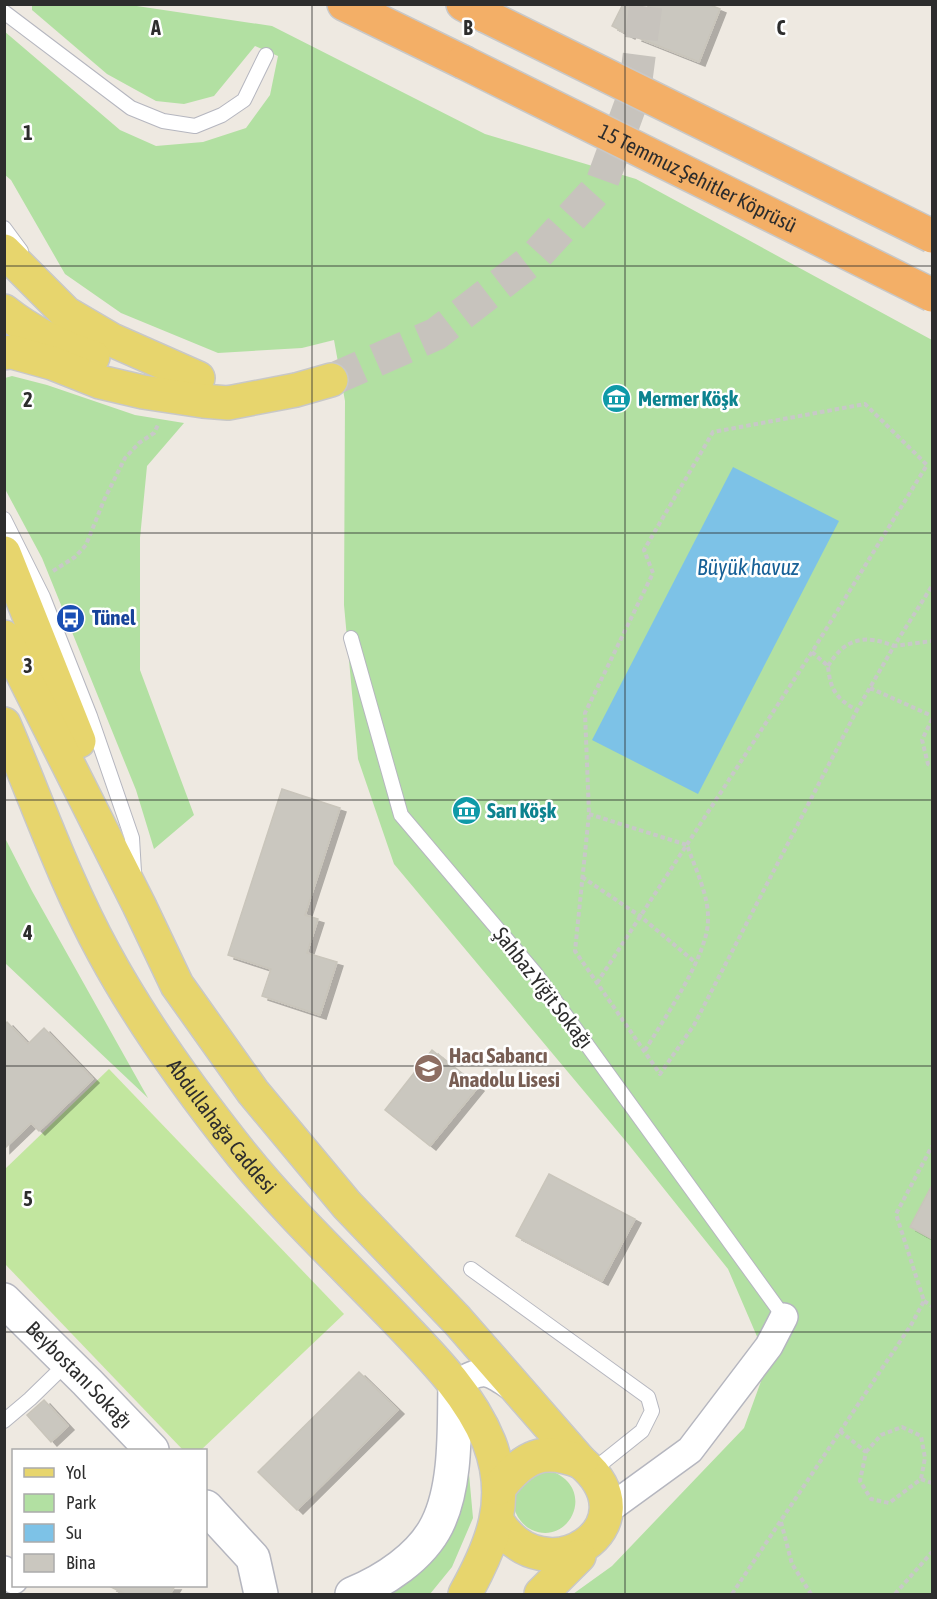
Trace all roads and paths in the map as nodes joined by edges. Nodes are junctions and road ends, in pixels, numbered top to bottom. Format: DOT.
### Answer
graph roads {
  1 [pos="11,4"];
  2 [pos="344,4"];
  3 [pos="475,10"];
  4 [pos="9,16"];
  5 [pos="266,55"];
  6 [pos="4,228"];
  7 [pos="933,236"];
  8 [pos="4,251"];
  9 [pos="933,296"];
  10 [pos="4,311"];
  11 [pos="66,313"];
  12 [pos="4,353"];
  13 [pos="332,380"];
  14 [pos="192,388"];
  15 [pos="927,465"];
  16 [pos="933,470"];
  17 [pos="4,519"];
  18 [pos="4,553"];
  19 [pos="35,581"];
  20 [pos="933,586"];
  21 [pos="4,637"];
  22 [pos="351,638"];
  23 [pos="933,641"];
  24 [pos="894,646"];
  25 [pos="812,652"];
  26 [pos="828,666"];
  27 [pos="870,688"];
  28 [pos="857,710"];
  29 [pos="933,717"];
  30 [pos="4,724"];
  31 [pos="4,763"];
  32 [pos="933,766"];
  33 [pos="42,814"];
  34 [pos="589,814"];
  35 [pos="687,845"];
  36 [pos="582,877"];
  37 [pos="133,885"];
  38 [pos="640,916"];
  39 [pos="696,963"];
  40 [pos="597,983"];
  41 [pos="644,1052"];
  42 [pos="933,1146"];
  43 [pos="471,1269"];
  44 [pos="4,1300"];
  45 [pos="924,1301"];
  46 [pos="933,1306"];
  47 [pos="784,1317"];
  48 [pos="67,1363"];
  49 [pos="455,1384"];
  50 [pos="523,1395"];
  51 [pos="4,1421"];
  52 [pos="840,1431"];
  53 [pos="151,1449"];
  54 [pos="866,1452"];
  55 [pos="581,1461"];
  56 [pos="921,1479"];
  57 [pos="933,1483"];
  58 [pos="499,1488"];
  59 [pos="207,1508"];
  60 [pos="606,1511"];
  61 [pos="497,1521"];
  62 [pos="781,1521"];
  63 [pos="933,1552"];
  64 [pos="579,1556"];
  65 [pos="261,1594"];
  66 [pos="352,1594"];
  67 [pos="465,1594"];
  68 [pos="541,1594"];
  69 [pos="732,1594"];
  70 [pos="811,1594"];
  71 [pos="895,1594"];
  1 -- 4 [label="lane"];
  2 -- 9 [label="highway, 15 Temmuz Şehitler Köprüsü, bridge"];
  3 -- 7 [label="highway, bridge"];
  4 -- 5 [label="lane"];
  6 -- 11 [label="lane"];
  8 -- 11 [label="main road"];
  10 -- 14 [label="main road"];
  11 -- 14 [label="main road"];
  12 -- 14 [label="main road"];
  13 -- 14 [label="main road"];
  14 -- 19 [label="path"];
  15 -- 16 [label="path"];
  15 -- 25 [label="path"];
  15 -- 34 [label="path"];
  17 -- 19 [label="lane"];
  18 -- 37 [label="main road"];
  19 -- 37 [label="lane"];
  20 -- 24 [label="path"];
  21 -- 37 [label="main road, Abdullahağa Caddesi"];
  22 -- 47 [label="lane, Şahbaz Yiğit Sokağı"];
  23 -- 24 [label="path"];
  24 -- 26 [label="path"];
  24 -- 27 [label="path"];
  25 -- 26 [label="path"];
  25 -- 35 [label="path"];
  26 -- 28 [label="path"];
  27 -- 28 [label="path"];
  27 -- 29 [label="path"];
  28 -- 41 [label="path"];
  29 -- 32 [label="path"];
  30 -- 33 [label="main road, Abdullahağa Caddesi"];
  31 -- 33 [label="main road"];
  33 -- 49 [label="main road, Abdullahağa Caddesi"];
  34 -- 35 [label="path"];
  34 -- 36 [label="path"];
  35 -- 38 [label="path"];
  35 -- 39 [label="path"];
  36 -- 38 [label="path"];
  36 -- 40 [label="path"];
  37 -- 50 [label="main road, Abdullahağa Caddesi"];
  38 -- 39 [label="path"];
  38 -- 40 [label="path"];
  39 -- 41 [label="path"];
  40 -- 41 [label="path"];
  42 -- 45 [label="path"];
  43 -- 55 [label="lane"];
  44 -- 48 [label="street, Beybostanı Sokağı"];
  45 -- 46 [label="path"];
  45 -- 52 [label="path"];
  47 -- 60 [label="street"];
  48 -- 51 [label="lane"];
  48 -- 53 [label="street, Beybostanı Sokağı"];
  49 -- 50 [label="street"];
  49 -- 58 [label="main road, Abdullahağa Caddesi"];
  49 -- 66 [label="street"];
  50 -- 55 [label="main road, Abdullahağa Caddesi"];
  52 -- 54 [label="path"];
  52 -- 62 [label="path"];
  54 -- 56 [label="path"];
  54 -- 56 [label="path"];
  55 -- 58 [label="main road"];
  55 -- 60 [label="main road"];
  56 -- 57 [label="path"];
  58 -- 61 [label="main road"];
  59 -- 65 [label="street"];
  60 -- 64 [label="main road"];
  61 -- 64 [label="main road"];
  61 -- 67 [label="main road"];
  62 -- 69 [label="path"];
  62 -- 70 [label="path"];
  63 -- 71 [label="path"];
  64 -- 68 [label="main road"];
}
